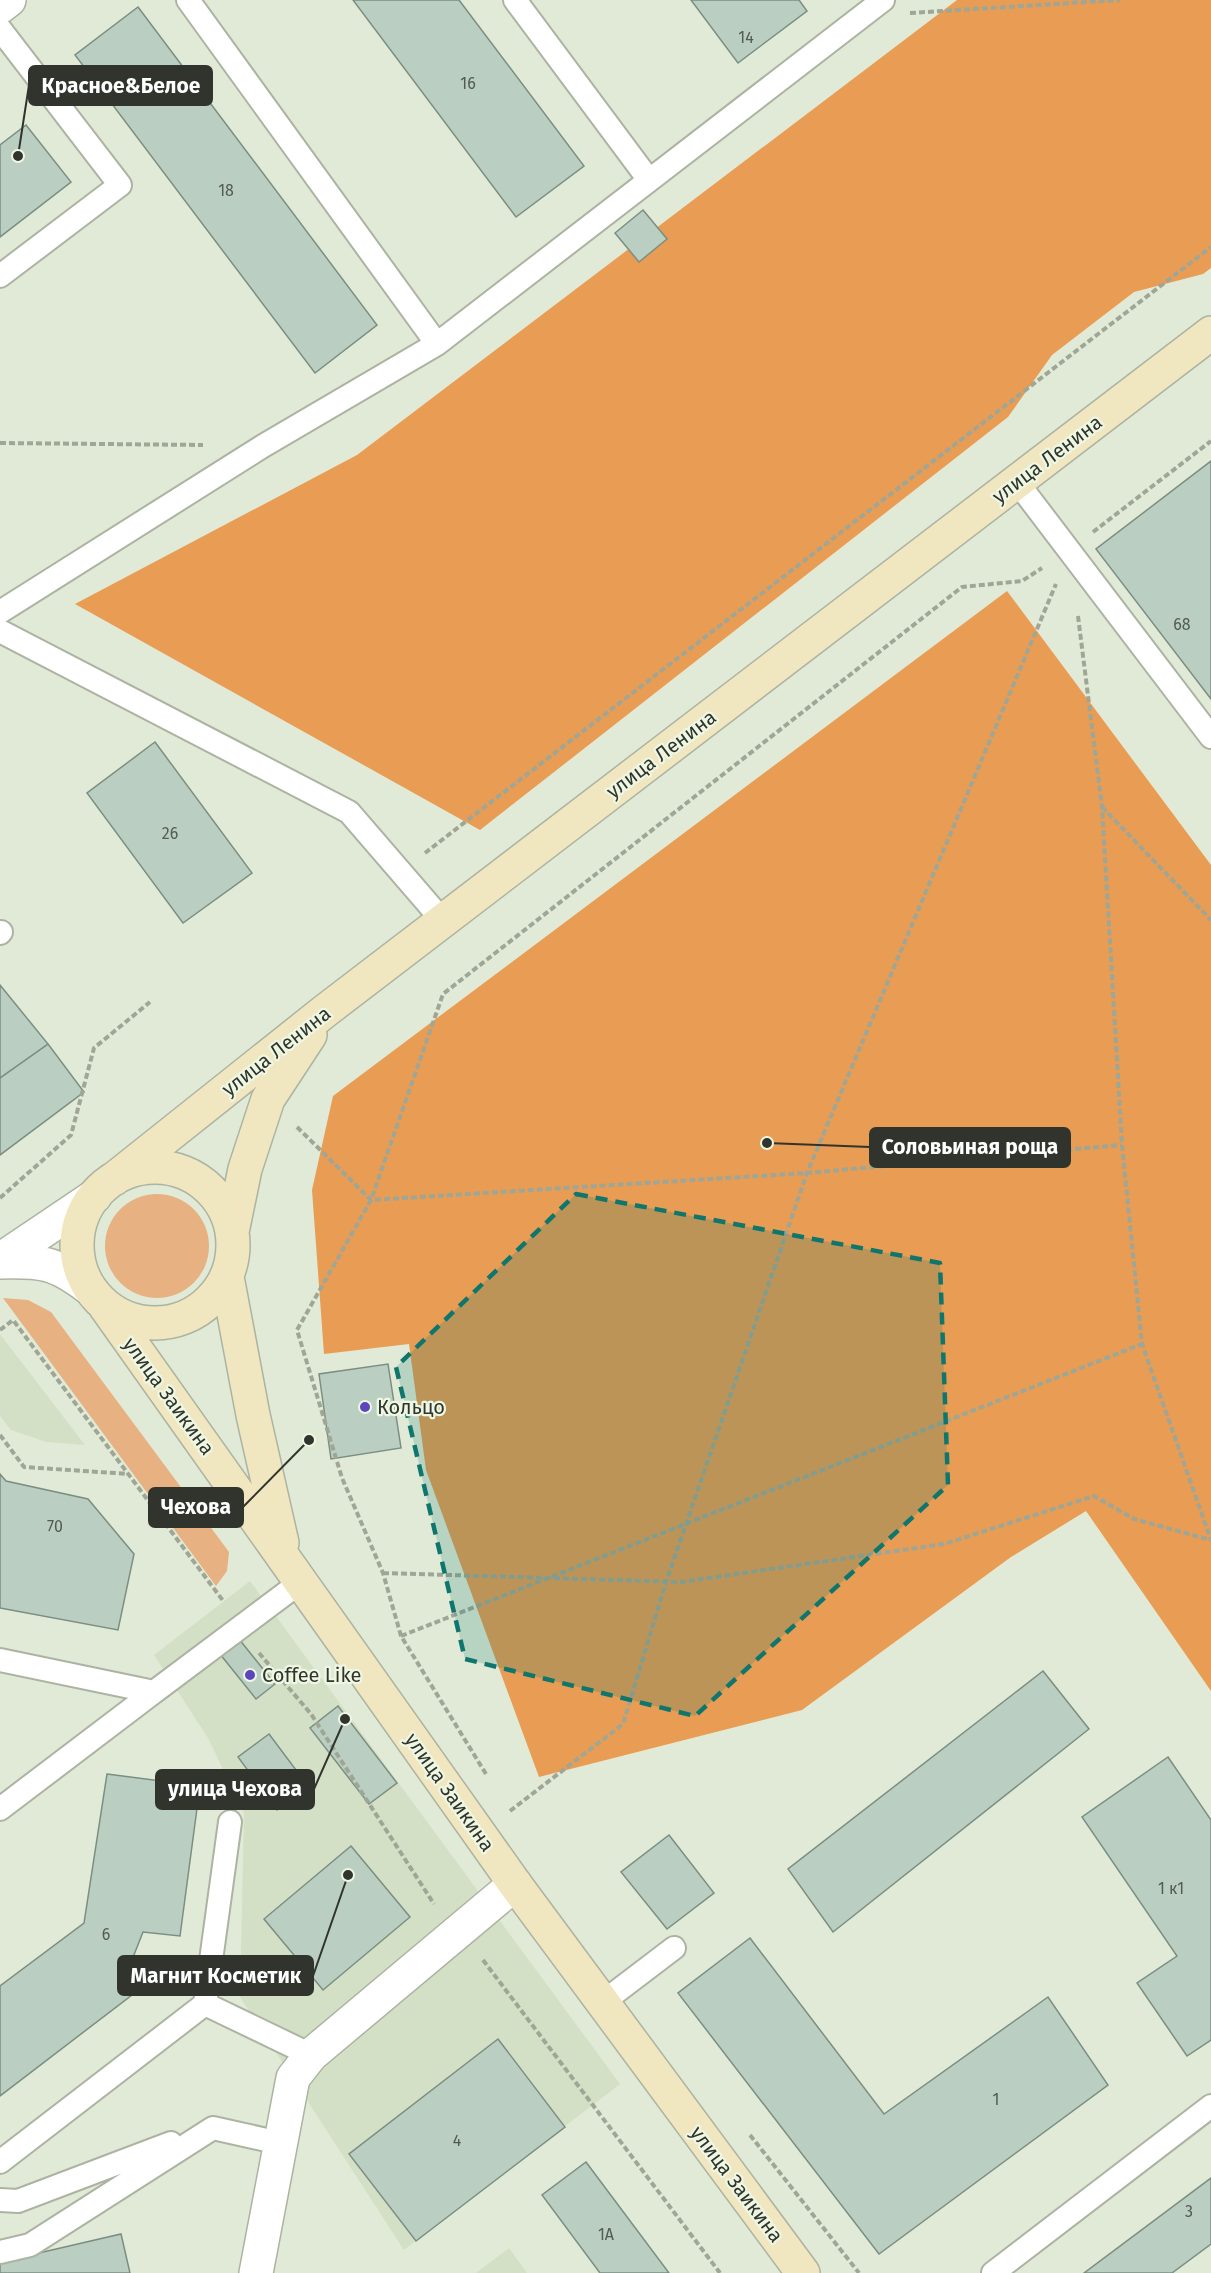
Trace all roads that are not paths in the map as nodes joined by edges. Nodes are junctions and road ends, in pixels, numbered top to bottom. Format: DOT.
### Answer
graph roads {
  1 [pos="9,0"];
  2 [pos="188,0"];
  3 [pos="515,0"];
  4 [pos="883,0"];
  5 [pos="0,7"];
  6 [pos="855,8"];
  7 [pos="0,29"];
  8 [pos="649,180"];
  9 [pos="0,276"];
  10 [pos="1211,333"];
  11 [pos="437,344"];
  12 [pos="1017,482"];
  13 [pos="0,612"];
  14 [pos="0,631"];
  15 [pos="1211,737"];
  16 [pos="443,921"];
  17 [pos="325,1011"];
  18 [pos="105,1187"];
  19 [pos="232,1232"];
  20 [pos="0,1261"];
  21 [pos="227,1277"];
  22 [pos="97,1297"];
  23 [pos="293,1568"];
  24 [pos="0,1660"];
  25 [pos="154,1692"];
  26 [pos="0,1809"];
  27 [pos="230,1822"];
  28 [pos="515,1884"];
  29 [pos="674,1948"];
  30 [pos="603,2002"];
  31 [pos="205,2004"];
  32 [pos="311,2055"];
  33 [pos="1211,2106"];
  34 [pos="213,2128"];
  35 [pos="280,2143"];
  36 [pos="0,2162"];
  37 [pos="0,2200"];
  38 [pos="0,2252"];
  39 [pos="256,2273"];
  40 [pos="803,2273"];
  41 [pos="993,2273"];
  1 -- 5 [label="street"];
  2 -- 11 [label="lane"];
  3 -- 8 [label="lane"];
  4 -- 6 [label="lane"];
  6 -- 8 [label="lane"];
  7 -- 9 [label="lane"];
  8 -- 11 [label="lane"];
  10 -- 12 [label="main road, улица Ленина"];
  11 -- 13 [label="lane"];
  12 -- 15 [label="lane"];
  12 -- 16 [label="main road, улица Ленина"];
  14 -- 16 [label="lane"];
  16 -- 17 [label="main road, улица Ленина"];
  17 -- 18 [label="main road, улица Ленина"];
  17 -- 19 [label="main road"];
  18 -- 19 [label="main road"];
  18 -- 20 [label="street, улица Ленина"];
  18 -- 22 [label="main road"];
  19 -- 21 [label="main road"];
  20 -- 22 [label="street, улица Заикина"];
  21 -- 22 [label="main road"];
  21 -- 23 [label="main road"];
  22 -- 23 [label="main road, улица Заикина"];
  23 -- 25 [label="lane"];
  23 -- 28 [label="main road, улица Заикина"];
  24 -- 25 [label="lane"];
  25 -- 26 [label="lane"];
  27 -- 31 [label="lane"];
  28 -- 30 [label="main road, улица Заикина"];
  28 -- 32 [label="street"];
  29 -- 30 [label="lane"];
  30 -- 40 [label="main road, улица Заикина"];
  31 -- 32 [label="lane"];
  31 -- 36 [label="lane"];
  32 -- 35 [label="street"];
  33 -- 41 [label="lane"];
  34 -- 35 [label="lane"];
  34 -- 37 [label="lane"];
  34 -- 38 [label="lane"];
  35 -- 39 [label="street"];
}
